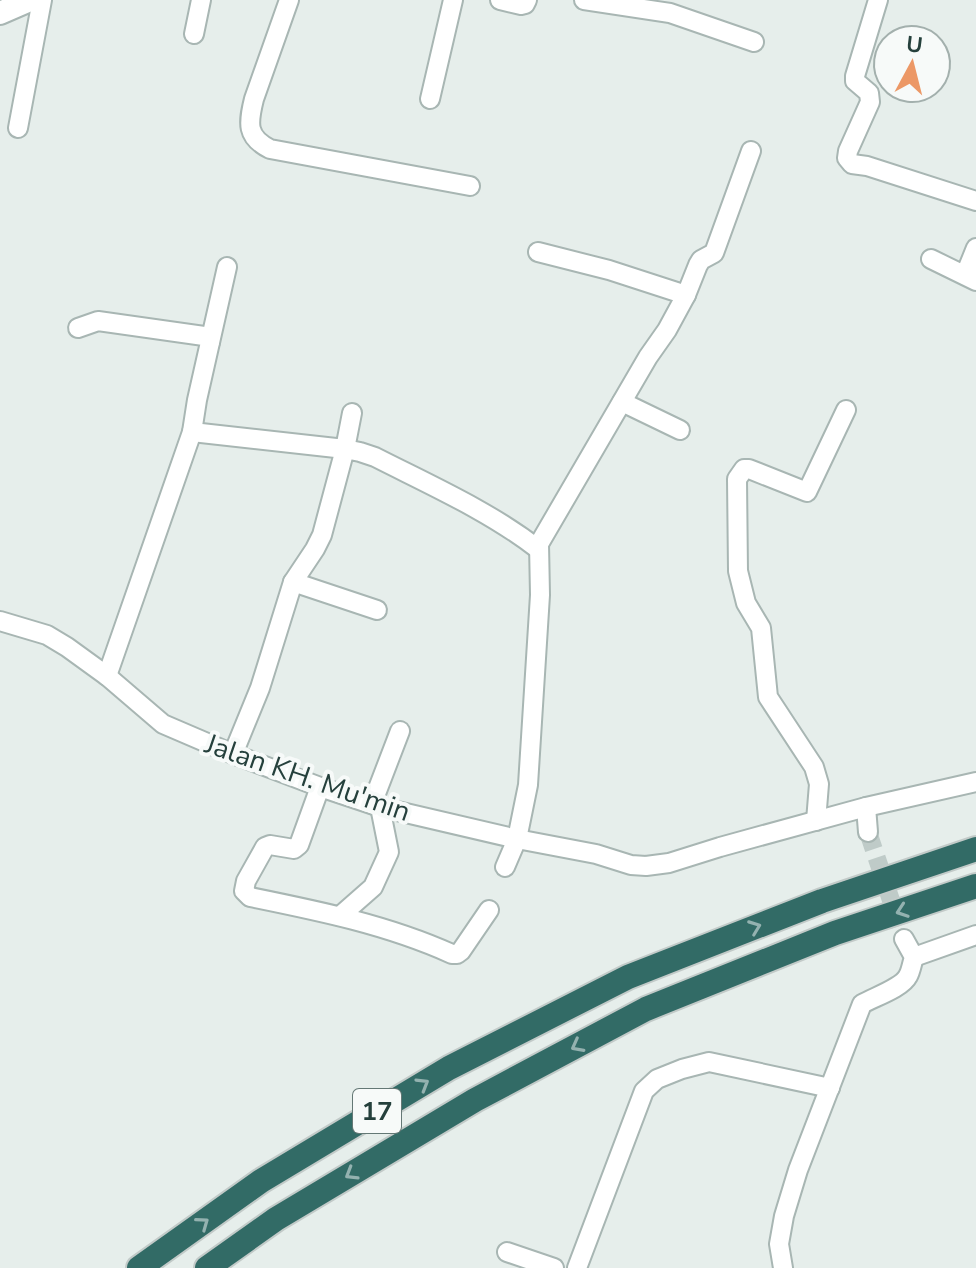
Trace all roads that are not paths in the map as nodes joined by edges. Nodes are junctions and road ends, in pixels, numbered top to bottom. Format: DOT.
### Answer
graph roads {
  1 [pos="30,0"];
  2 [pos="42,0"];
  3 [pos="201,0"];
  4 [pos="289,0"];
  5 [pos="453,0"];
  6 [pos="500,0"];
  7 [pos="527,0"];
  8 [pos="584,0"];
  9 [pos="878,0"];
  10 [pos="0,13"];
  11 [pos="194,34"];
  12 [pos="754,42"];
  13 [pos="430,99"];
  14 [pos="18,128"];
  15 [pos="751,151"];
  16 [pos="470,186"];
  17 [pos="976,201"];
  18 [pos="976,248"];
  19 [pos="538,252"];
  20 [pos="931,259"];
  21 [pos="227,267"];
  22 [pos="970,278"];
  23 [pos="686,295"];
  24 [pos="78,328"];
  25 [pos="210,342"];
  26 [pos="622,402"];
  27 [pos="846,410"];
  28 [pos="352,413"];
  29 [pos="680,430"];
  30 [pos="192,432"];
  31 [pos="345,449"];
  32 [pos="538,549"];
  33 [pos="293,582"];
  34 [pos="377,610"];
  35 [pos="0,621"];
  36 [pos="107,676"];
  37 [pos="400,731"];
  38 [pos="233,754"];
  39 [pos="976,782"];
  40 [pos="320,787"];
  41 [pos="376,805"];
  42 [pos="866,807"];
  43 [pos="816,821"];
  44 [pos="868,832"];
  45 [pos="517,839"];
  46 [pos="976,849"];
  47 [pos="505,867"];
  48 [pos="976,886"];
  49 [pos="489,910"];
  50 [pos="340,916"];
  51 [pos="976,935"];
  52 [pos="904,939"];
  53 [pos="914,957"];
  54 [pos="830,1088"];
  55 [pos="507,1252"];
  56 [pos="139,1268"];
  57 [pos="207,1268"];
  58 [pos="554,1268"];
  59 [pos="577,1268"];
  60 [pos="783,1268"];
  1 -- 10 [label="street"];
  2 -- 14 [label="street"];
  3 -- 11 [label="street"];
  4 -- 16 [label="street"];
  5 -- 13 [label="street"];
  6 -- 7 [label="street"];
  8 -- 12 [label="street"];
  9 -- 17 [label="street"];
  15 -- 23 [label="street"];
  18 -- 22 [label="street"];
  19 -- 23 [label="street"];
  20 -- 22 [label="street"];
  21 -- 25 [label="street"];
  23 -- 26 [label="street"];
  24 -- 25 [label="street"];
  25 -- 30 [label="street"];
  26 -- 29 [label="street"];
  26 -- 32 [label="street"];
  27 -- 43 [label="street"];
  28 -- 31 [label="street"];
  30 -- 31 [label="street"];
  30 -- 36 [label="street"];
  31 -- 32 [label="street"];
  31 -- 33 [label="street"];
  32 -- 45 [label="street"];
  33 -- 34 [label="street"];
  33 -- 38 [label="street"];
  35 -- 36 [label="street, Jalan KH. Mu'min"];
  36 -- 38 [label="street, Jalan KH. Mu'min"];
  37 -- 41 [label="street"];
  38 -- 40 [label="street, Jalan KH. Mu'min"];
  39 -- 42 [label="street"];
  40 -- 41 [label="street, Jalan KH. Mu'min"];
  40 -- 50 [label="street"];
  41 -- 45 [label="street, Jalan KH. Mu'min"];
  41 -- 50 [label="street"];
  42 -- 43 [label="street"];
  42 -- 44 [label="street"];
  43 -- 45 [label="street, Jalan KH. Mu'min"];
  45 -- 47 [label="street"];
  56 -- 46 [label="highway, 17, one-way"];
  48 -- 57 [label="highway, 17, one-way"];
  49 -- 50 [label="street"];
  51 -- 53 [label="street"];
  52 -- 53 [label="street"];
  53 -- 54 [label="street"];
  54 -- 59 [label="street"];
  54 -- 60 [label="street"];
  55 -- 58 [label="street"];
}
